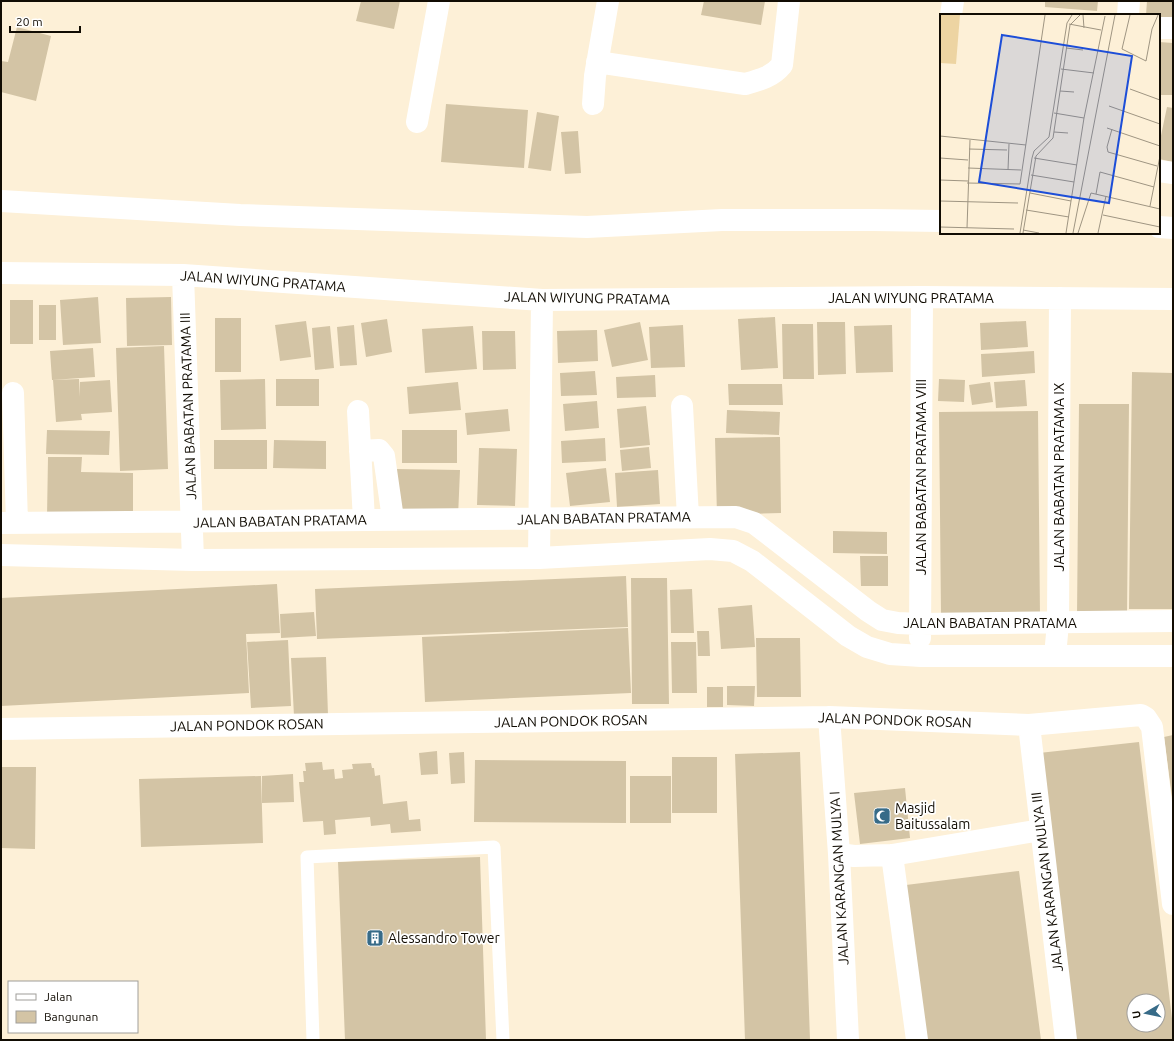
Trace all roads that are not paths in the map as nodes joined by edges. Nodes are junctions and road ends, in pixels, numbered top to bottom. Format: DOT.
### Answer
graph roads {
  1 [pos="439,1"];
  2 [pos="608,1"];
  3 [pos="790,1"];
  4 [pos="953,1"];
  5 [pos="1129,1"];
  6 [pos="951,14"];
  7 [pos="1128,14"];
  8 [pos="1160,28"];
  9 [pos="1173,28"];
  10 [pos="597,62"];
  11 [pos="593,104"];
  12 [pos="417,122"];
  13 [pos="1160,171"];
  14 [pos="1173,173"];
  15 [pos="1,201"];
  16 [pos="940,221"];
  17 [pos="1160,227"];
  18 [pos="1173,228"];
  19 [pos="1,273"];
  20 [pos="183,275"];
  21 [pos="922,297"];
  22 [pos="1060,298"];
  23 [pos="1173,299"];
  24 [pos="542,300"];
  25 [pos="13,393"];
  26 [pos="682,406"];
  27 [pos="358,411"];
  28 [pos="360,451"];
  29 [pos="688,517"];
  30 [pos="393,519"];
  31 [pos="539,519"];
  32 [pos="364,520"];
  33 [pos="192,521"];
  34 [pos="9,523"];
  35 [pos="1,554"];
  36 [pos="538,558"];
  37 [pos="193,560"];
  38 [pos="1173,621"];
  39 [pos="1058,623"];
  40 [pos="920,624"];
  41 [pos="921,656"];
  42 [pos="1056,656"];
  43 [pos="1173,656"];
  44 [pos="829,717"];
  45 [pos="1029,724"];
  46 [pos="1,729"];
  47 [pos="1041,830"];
  48 [pos="839,854"];
  49 [pos="892,856"];
  50 [pos="1173,904"];
  51 [pos="313,1040"];
  52 [pos="504,1040"];
  53 [pos="848,1040"];
  54 [pos="917,1040"];
  55 [pos="1066,1040"];
  1 -- 12 [label="street"];
  2 -- 10 [label="street"];
  3 -- 10 [label="street"];
  4 -- 6 [label="street"];
  5 -- 7 [label="street"];
  8 -- 9 [label="street"];
  10 -- 11 [label="street"];
  13 -- 14 [label="street"];
  15 -- 16 [label="street"];
  17 -- 18 [label="street"];
  19 -- 20 [label="street, JALAN WIYUNG PRATAMA"];
  20 -- 24 [label="street, JALAN WIYUNG PRATAMA"];
  20 -- 33 [label="street, JALAN BABATAN PRATAMA III"];
  21 -- 22 [label="street, JALAN WIYUNG PRATAMA"];
  21 -- 24 [label="street, JALAN WIYUNG PRATAMA"];
  21 -- 40 [label="street, JALAN BABATAN PRATAMA VIII"];
  22 -- 23 [label="street, JALAN WIYUNG PRATAMA"];
  22 -- 39 [label="street, JALAN BABATAN PRATAMA IX"];
  24 -- 31 [label="street"];
  25 -- 34 [label="street"];
  26 -- 29 [label="street"];
  27 -- 28 [label="street"];
  28 -- 30 [label="street"];
  28 -- 32 [label="street"];
  29 -- 31 [label="street, JALAN BABATAN PRATAMA"];
  29 -- 40 [label="street, JALAN BABATAN PRATAMA"];
  30 -- 31 [label="street, JALAN BABATAN PRATAMA"];
  30 -- 32 [label="street, JALAN BABATAN PRATAMA"];
  31 -- 36 [label="street"];
  32 -- 33 [label="street, JALAN BABATAN PRATAMA"];
  33 -- 34 [label="street, JALAN BABATAN PRATAMA"];
  33 -- 37 [label="street, JALAN BABATAN PRATAMA III"];
  35 -- 37 [label="street"];
  36 -- 37 [label="street"];
  36 -- 41 [label="street"];
  38 -- 39 [label="street, JALAN BABATAN PRATAMA"];
  39 -- 40 [label="street, JALAN BABATAN PRATAMA"];
  39 -- 42 [label="street, JALAN BABATAN PRATAMA IX"];
  40 -- 41 [label="street, JALAN BABATAN PRATAMA VIII"];
  41 -- 42 [label="street"];
  42 -- 43 [label="street"];
  44 -- 45 [label="street, JALAN PONDOK ROSAN"];
  44 -- 46 [label="street, JALAN PONDOK ROSAN"];
  44 -- 48 [label="street, JALAN KARANGAN MULYA I"];
  45 -- 47 [label="street, JALAN KARANGAN MULYA III"];
  45 -- 50 [label="street, JALAN PONDOK ROSAN"];
  47 -- 49 [label="street"];
  47 -- 55 [label="street, JALAN KARANGAN MULYA III"];
  48 -- 49 [label="street"];
  48 -- 53 [label="street, JALAN KARANGAN MULYA I"];
  49 -- 54 [label="street"];
  51 -- 52 [label="lane"];
}
